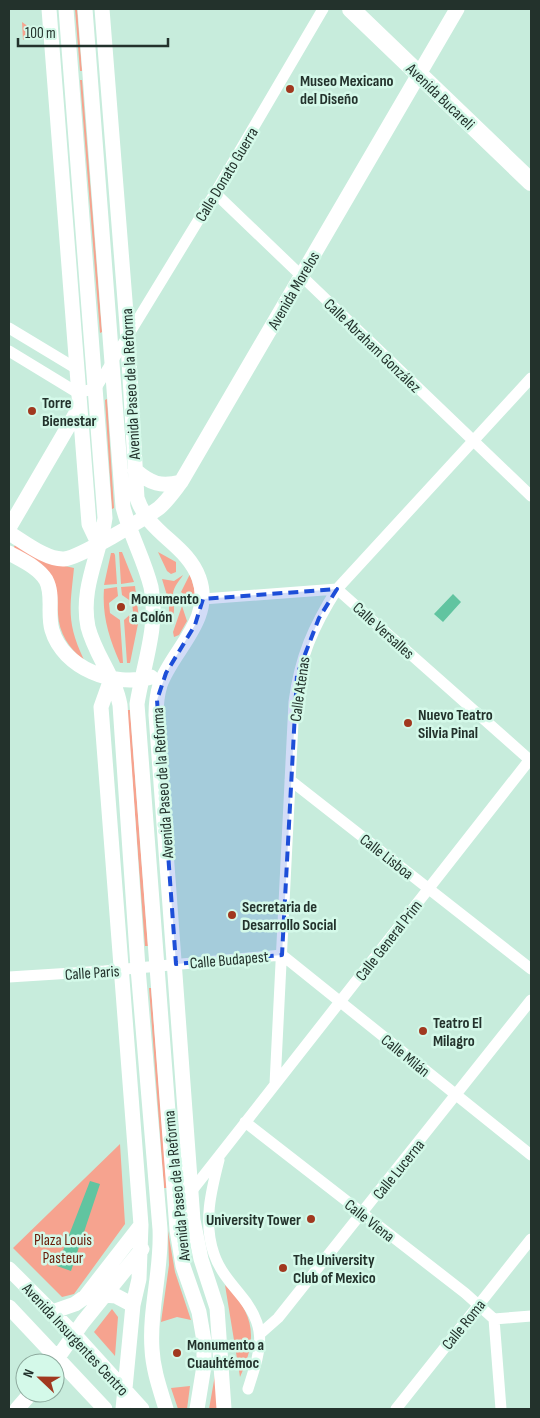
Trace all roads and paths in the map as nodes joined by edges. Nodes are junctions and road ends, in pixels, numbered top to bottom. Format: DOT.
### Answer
graph roads {
  1 [pos="49,9"];
  2 [pos="66,9"];
  3 [pos="85,9"];
  4 [pos="102,9"];
  5 [pos="323,9"];
  6 [pos="351,9"];
  7 [pos="457,9"];
  8 [pos="418,74"];
  9 [pos="531,182"];
  10 [pos="215,193"];
  11 [pos="301,276"];
  12 [pos="9,328"];
  13 [pos="128,338"];
  14 [pos="9,351"];
  15 [pos="112,362"];
  16 [pos="77,369"];
  17 [pos="531,378"];
  18 [pos="96,388"];
  19 [pos="79,400"];
  20 [pos="473,440"];
  21 [pos="135,470"];
  22 [pos="181,482"];
  23 [pos="531,496"];
  24 [pos="145,516"];
  25 [pos="128,526"];
  26 [pos="9,528"];
  27 [pos="9,533"];
  28 [pos="98,543"];
  29 [pos="9,552"];
  30 [pos="337,589"];
  31 [pos="203,599"];
  32 [pos="166,673"];
  33 [pos="111,679"];
  34 [pos="141,680"];
  35 [pos="531,759"];
  36 [pos="290,780"];
  37 [pos="429,888"];
  38 [pos="282,955"];
  39 [pos="176,964"];
  40 [pos="157,966"];
  41 [pos="138,968"];
  42 [pos="531,969"];
  43 [pos="122,970"];
  44 [pos="9,977"];
  45 [pos="531,1000"];
  46 [pos="340,1002"];
  47 [pos="275,1084"];
  48 [pos="457,1095"];
  49 [pos="245,1122"];
  50 [pos="531,1155"];
  51 [pos="220,1156"];
  52 [pos="190,1193"];
  53 [pos="175,1212"];
  54 [pos="362,1214"];
  55 [pos="141,1225"];
  56 [pos="160,1229"];
  57 [pos="531,1238"];
  58 [pos="141,1250"];
  59 [pos="9,1269"];
  60 [pos="104,1295"];
  61 [pos="479,1304"];
  62 [pos="133,1305"];
  63 [pos="9,1307"];
  64 [pos="52,1312"];
  65 [pos="531,1316"];
  66 [pos="494,1319"];
  67 [pos="260,1332"];
  68 [pos="74,1334"];
  69 [pos="49,1353"];
  70 [pos="61,1353"];
  71 [pos="65,1370"];
  72 [pos="248,1389"];
  73 [pos="125,1391"];
  74 [pos="104,1409"];
  75 [pos="123,1409"];
  76 [pos="142,1409"];
  77 [pos="166,1409"];
  78 [pos="197,1409"];
  79 [pos="224,1409"];
  80 [pos="396,1409"];
  81 [pos="502,1409"];
  1 -- 16 [label="main road"];
  2 -- 18 [label="main road, Avenida Paseo de la Reforma"];
  3 -- 15 [label="main road, Avenida Paseo de la Reforma"];
  4 -- 13 [label="main road, Avenida Paseo de la Reforma"];
  5 -- 10 [label="street, Calle Donato Guerra"];
  6 -- 8 [label="main road, Avenida Bucareli"];
  7 -- 8 [label="main road, Avenida Morelos"];
  8 -- 9 [label="main road, Avenida Bucareli"];
  8 -- 11 [label="main road, Avenida Morelos"];
  10 -- 11 [label="street, Calle Abraham González"];
  10 -- 13 [label="street, Calle Donato Guerra"];
  11 -- 20 [label="street, Calle Abraham González"];
  11 -- 22 [label="main road, Avenida Morelos"];
  12 -- 16 [label="street"];
  13 -- 15 [label="street, Calle Donato Guerra"];
  13 -- 21 [label="main road, Avenida Paseo de la Reforma"];
  14 -- 19 [label="street"];
  15 -- 18 [label="street, Calle Donato Guerra"];
  15 -- 25 [label="main road, Avenida Paseo de la Reforma"];
  16 -- 19 [label="main road"];
  17 -- 20 [label="street, Calle Atenas"];
  18 -- 19 [label="street"];
  18 -- 28 [label="main road, Avenida Paseo de la Reforma"];
  19 -- 26 [label="main road"];
  19 -- 28 [label="main road"];
  20 -- 23 [label="street, Calle Abraham González"];
  20 -- 30 [label="street, Calle Atenas"];
  21 -- 22 [label="main road"];
  21 -- 24 [label="main road, Avenida Paseo de la Reforma"];
  22 -- 24 [label="main road, Avenida Morelos"];
  24 -- 25 [label="main road, Avenida Morelos"];
  24 -- 31 [label="main road, Avenida Paseo de la Reforma"];
  25 -- 28 [label="main road, Avenida Morelos"];
  25 -- 34 [label="main road, Avenida Paseo de la Reforma"];
  27 -- 28 [label="main road, Avenida Morelos"];
  28 -- 33 [label="main road, Avenida Paseo de la Reforma"];
  29 -- 33 [label="main road"];
  30 -- 31 [label="street"];
  30 -- 35 [label="street, Calle Versalles"];
  30 -- 36 [label="street, Calle Atenas"];
  31 -- 32 [label="main road, Avenida Paseo de la Reforma"];
  32 -- 34 [label="main road"];
  32 -- 39 [label="main road, Avenida Paseo de la Reforma"];
  33 -- 34 [label="main road"];
  33 -- 41 [label="main road, Avenida Paseo de la Reforma"];
  33 -- 43 [label="main road"];
  34 -- 40 [label="main road, Avenida Paseo de la Reforma"];
  35 -- 37 [label="street, Calle General Prim"];
  36 -- 37 [label="street, Calle Lisboa"];
  36 -- 38 [label="street, Calle Atenas"];
  37 -- 42 [label="street, Calle Lisboa"];
  37 -- 46 [label="street, Calle General Prim"];
  38 -- 39 [label="street, Calle Budapest"];
  38 -- 46 [label="street, Calle Milán"];
  38 -- 47 [label="street, Calle Atenas"];
  39 -- 40 [label="street, Calle Paris"];
  39 -- 52 [label="main road, Avenida Paseo de la Reforma"];
  40 -- 41 [label="street, Calle Paris"];
  40 -- 53 [label="main road, Avenida Paseo de la Reforma"];
  41 -- 43 [label="street, Calle Paris"];
  41 -- 56 [label="main road, Avenida Paseo de la Reforma"];
  43 -- 44 [label="street, Calle Paris"];
  43 -- 55 [label="main road"];
  45 -- 48 [label="street, Calle Lucerna"];
  46 -- 47 [label="street, Calle General Prim"];
  46 -- 48 [label="street, Calle Milán"];
  47 -- 49 [label="street, Calle General Prim"];
  48 -- 50 [label="street, Calle Milán"];
  48 -- 54 [label="street, Calle Lucerna"];
  49 -- 51 [label="street, Calle General Prim"];
  49 -- 54 [label="street, Calle Viena"];
  51 -- 52 [label="street, Calle General Prim"];
  51 -- 67 [label="street, Avenida Paseo de la Reforma"];
  52 -- 53 [label="main road"];
  52 -- 79 [label="main road, Avenida Paseo de la Reforma"];
  53 -- 56 [label="main road"];
  53 -- 78 [label="main road, Avenida Paseo de la Reforma"];
  54 -- 61 [label="street, Calle Viena"];
  54 -- 67 [label="street, Calle Lucerna"];
  55 -- 58 [label="main road"];
  55 -- 64 [label="main road"];
  56 -- 58 [label="main road"];
  56 -- 77 [label="main road, Avenida Paseo de la Reforma"];
  57 -- 61 [label="street, Calle Roma"];
  58 -- 60 [label="main road"];
  58 -- 62 [label="main road"];
  59 -- 64 [label="main road, Avenida Insurgentes Centro"];
  60 -- 62 [label="main road"];
  60 -- 68 [label="main road"];
  61 -- 66 [label="street, Calle Viena"];
  61 -- 80 [label="street, Calle Roma"];
  62 -- 73 [label="main road"];
  63 -- 69 [label="main road, Avenida Insurgentes Centro"];
  64 -- 68 [label="main road, Avenida Insurgentes Centro"];
  65 -- 66 [label="street"];
  66 -- 81 [label="street"];
  67 -- 72 [label="street, Avenida Paseo de la Reforma"];
  68 -- 70 [label="main road"];
  68 -- 73 [label="main road, Avenida Insurgentes Centro"];
  71 -- 74 [label="main road, Avenida Insurgentes Centro"];
  73 -- 75 [label="main road"];
  73 -- 76 [label="main road, Avenida Insurgentes Centro"];
}
